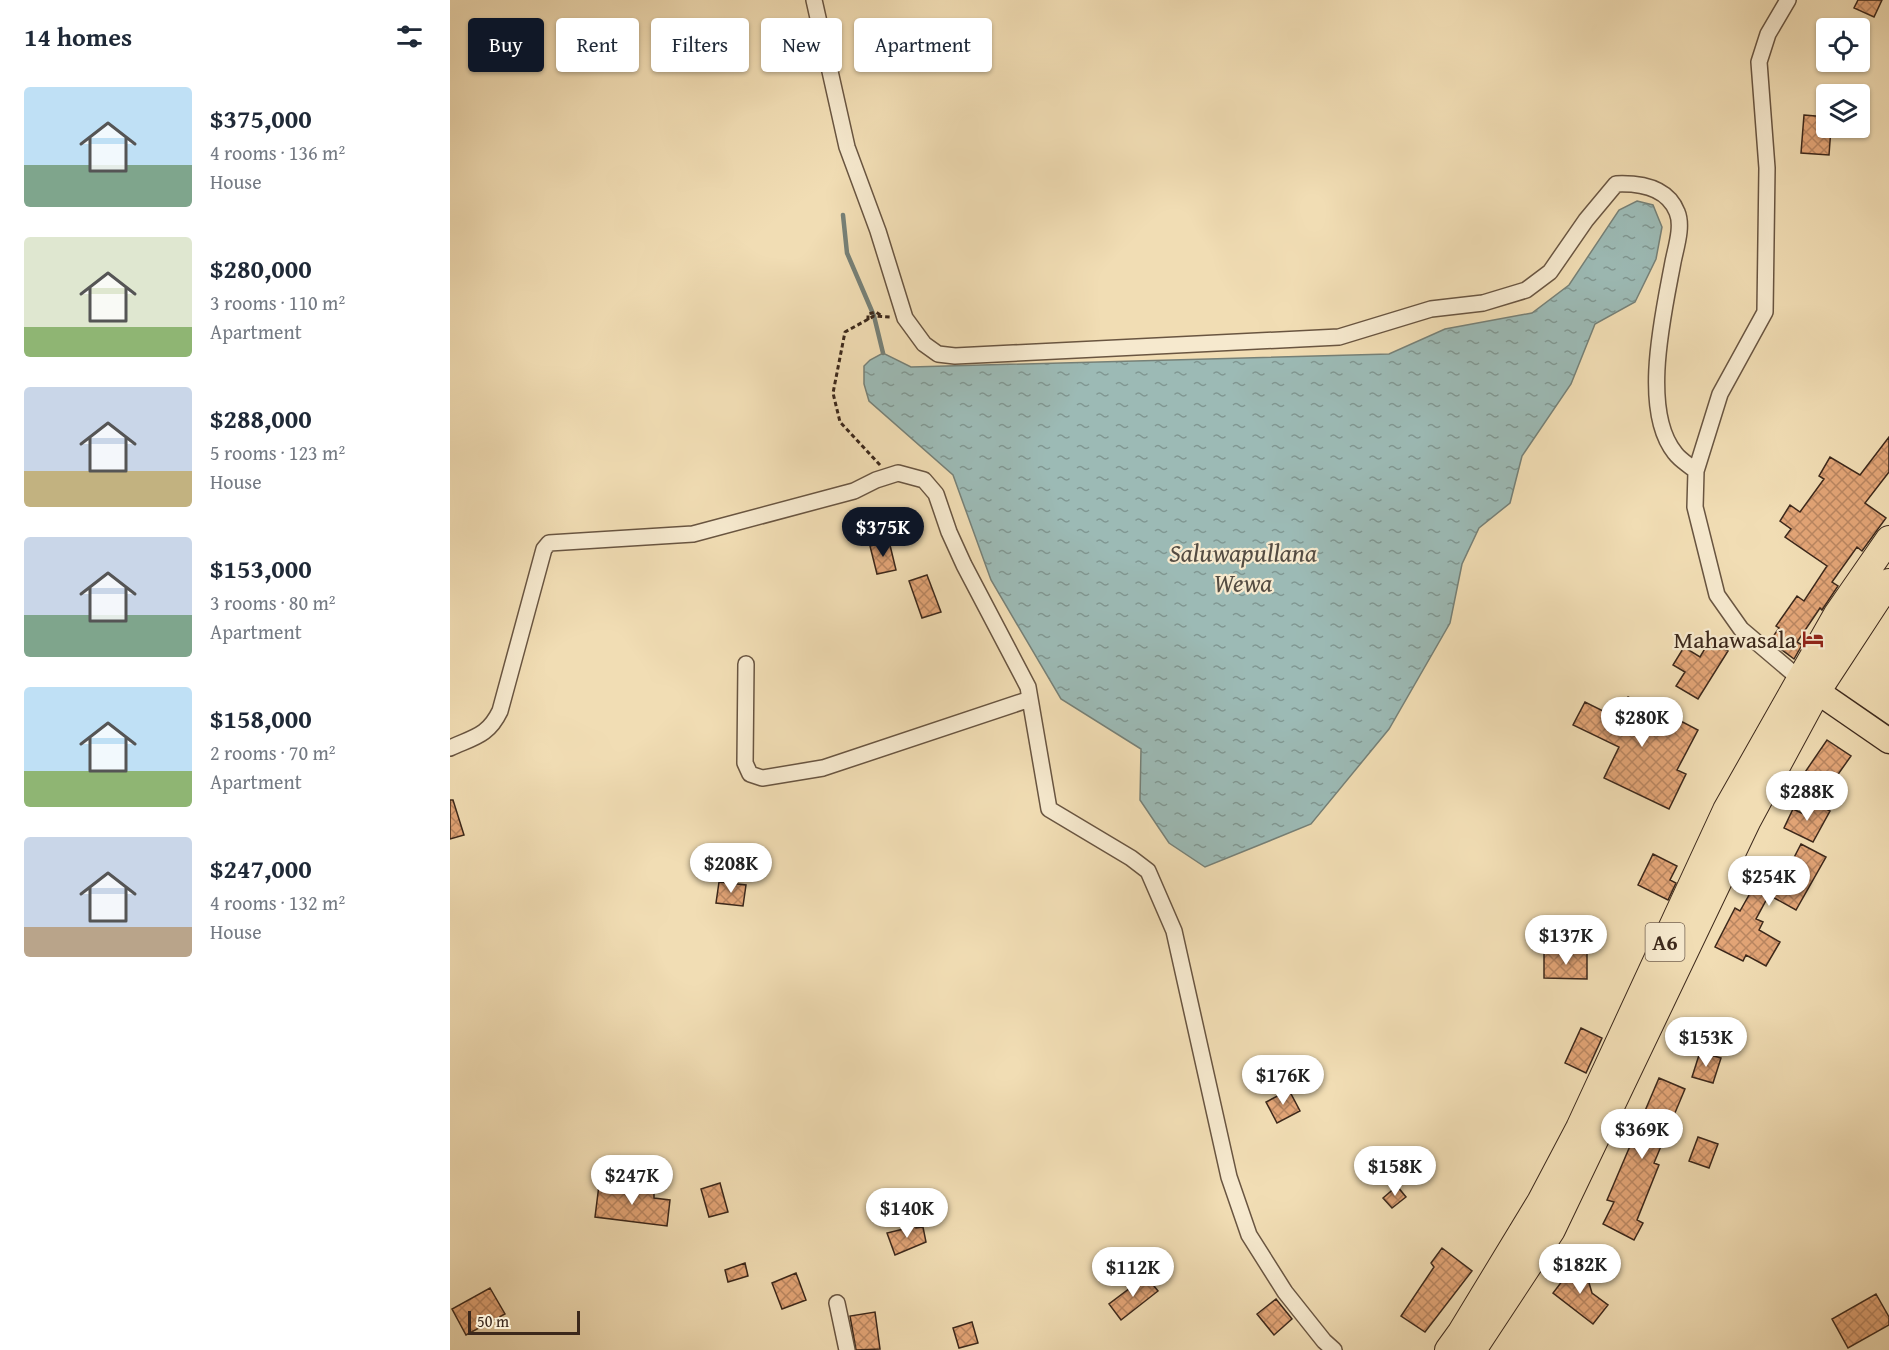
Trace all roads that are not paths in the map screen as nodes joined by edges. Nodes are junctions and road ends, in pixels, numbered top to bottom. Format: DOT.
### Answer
graph roads {
  1 [pos="814,0"];
  2 [pos="1788,0"];
  3 [pos="1696,471"];
  4 [pos="1889,539"];
  5 [pos="1889,582"];
  6 [pos="746,664"];
  7 [pos="1808,685"];
  8 [pos="1030,699"];
  9 [pos="1889,741"];
  10 [pos="450,748"];
  11 [pos="837,1303"];
  12 [pos="847,1350"];
  13 [pos="1334,1350"];
  14 [pos="1448,1350"];
  15 [pos="1473,1350"];
  1 -- 3 [label="street"];
  2 -- 3 [label="street"];
  3 -- 7 [label="street"];
  4 -- 7 [label="highway, A6"];
  5 -- 7 [label="highway, A6"];
  6 -- 8 [label="street"];
  7 -- 9 [label="main road"];
  7 -- 14 [label="highway, A6"];
  7 -- 15 [label="highway, A6"];
  8 -- 10 [label="street"];
  8 -- 13 [label="street"];
  11 -- 12 [label="street"];
}
